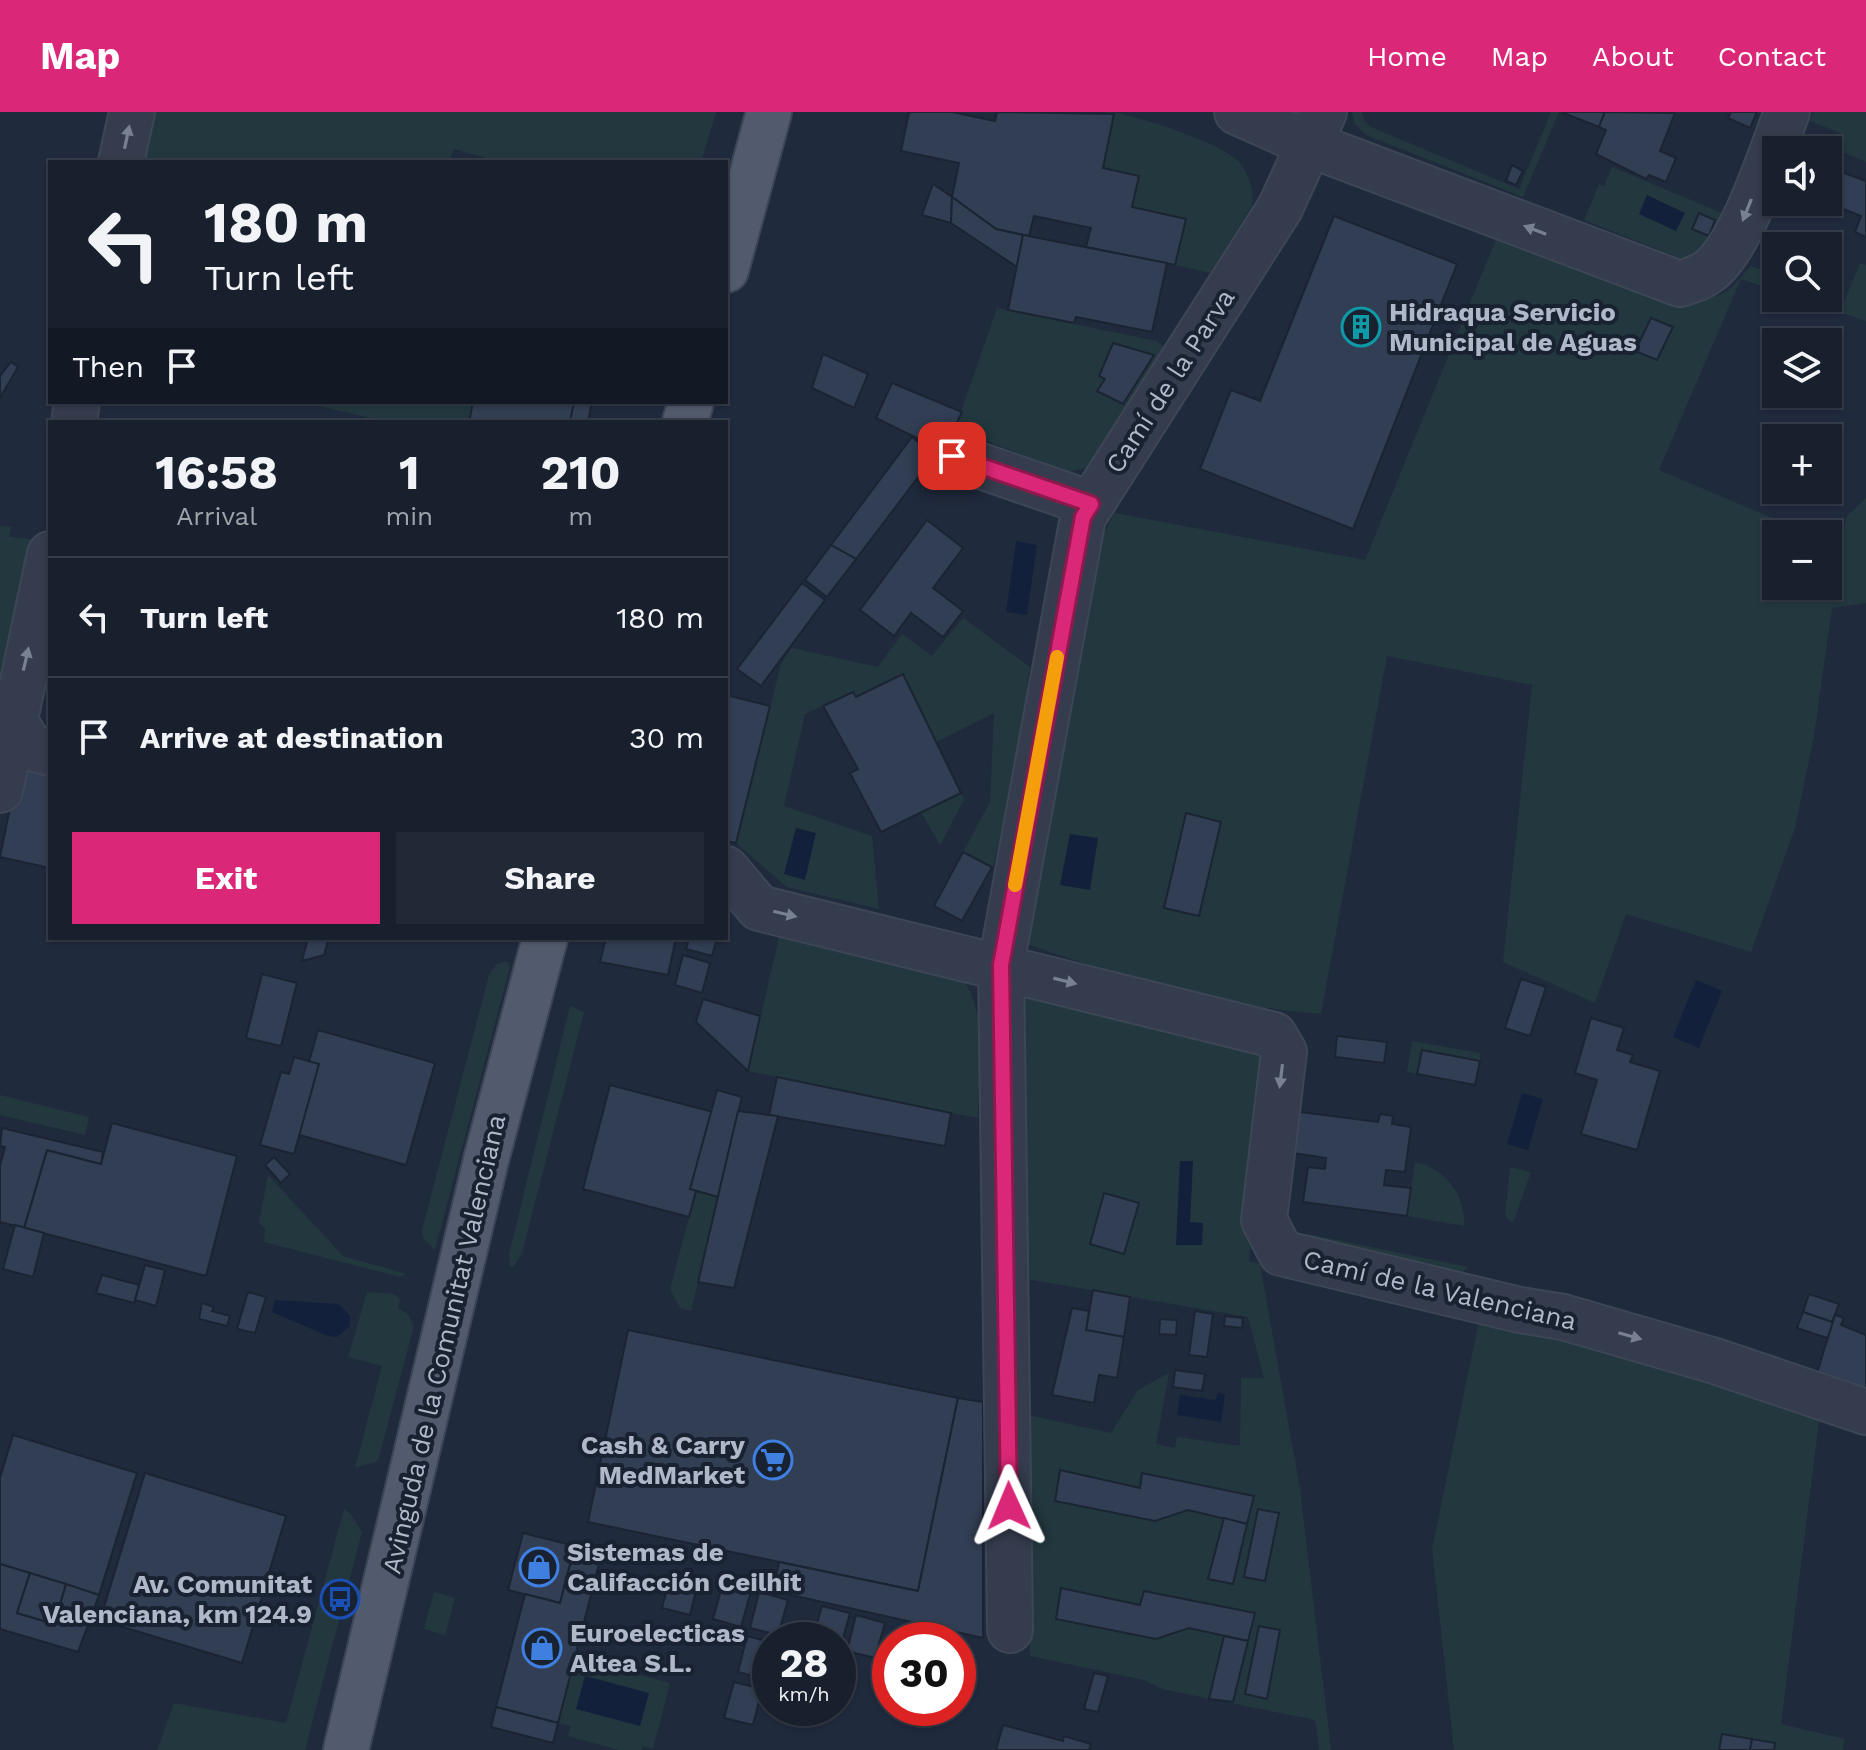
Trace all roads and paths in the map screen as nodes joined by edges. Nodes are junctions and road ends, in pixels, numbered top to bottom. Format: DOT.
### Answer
graph roads {
  1 [pos="132,112"];
  2 [pos="769,112"];
  3 [pos="1237,112"];
  4 [pos="1787,112"];
  5 [pos="1316,128"];
  6 [pos="121,160"];
  7 [pos="728,263"];
  8 [pos="952,456"];
  9 [pos="1091,504"];
  10 [pos="48,562"];
  11 [pos="7,716"];
  12 [pos="48,752"];
  13 [pos="0,790"];
  14 [pos="728,871"];
  15 [pos="544,940"];
  16 [pos="1001,965"];
  17 [pos="1866,1412"];
  18 [pos="1010,1630"];
  19 [pos="346,1750"];
  6 -- 1 [label="street, one-way"];
  2 -- 7 [label="main road"];
  3 -- 5 [label="street"];
  4 -- 5 [label="street, one-way"];
  5 -- 9 [label="street, Camí de la Parva"];
  8 -- 9 [label="street"];
  9 -- 16 [label="street, Camí de la Parva"];
  11 -- 10 [label="street, one-way"];
  11 -- 12 [label="street"];
  11 -- 13 [label="street"];
  14 -- 16 [label="street, Camí de la Valenciana, one-way"];
  15 -- 19 [label="main road, Avinguda de la Comunitat Valenciana"];
  16 -- 17 [label="street, Camí de la Valenciana, one-way"];
  16 -- 18 [label="street, Camí de la Parva"];
}
